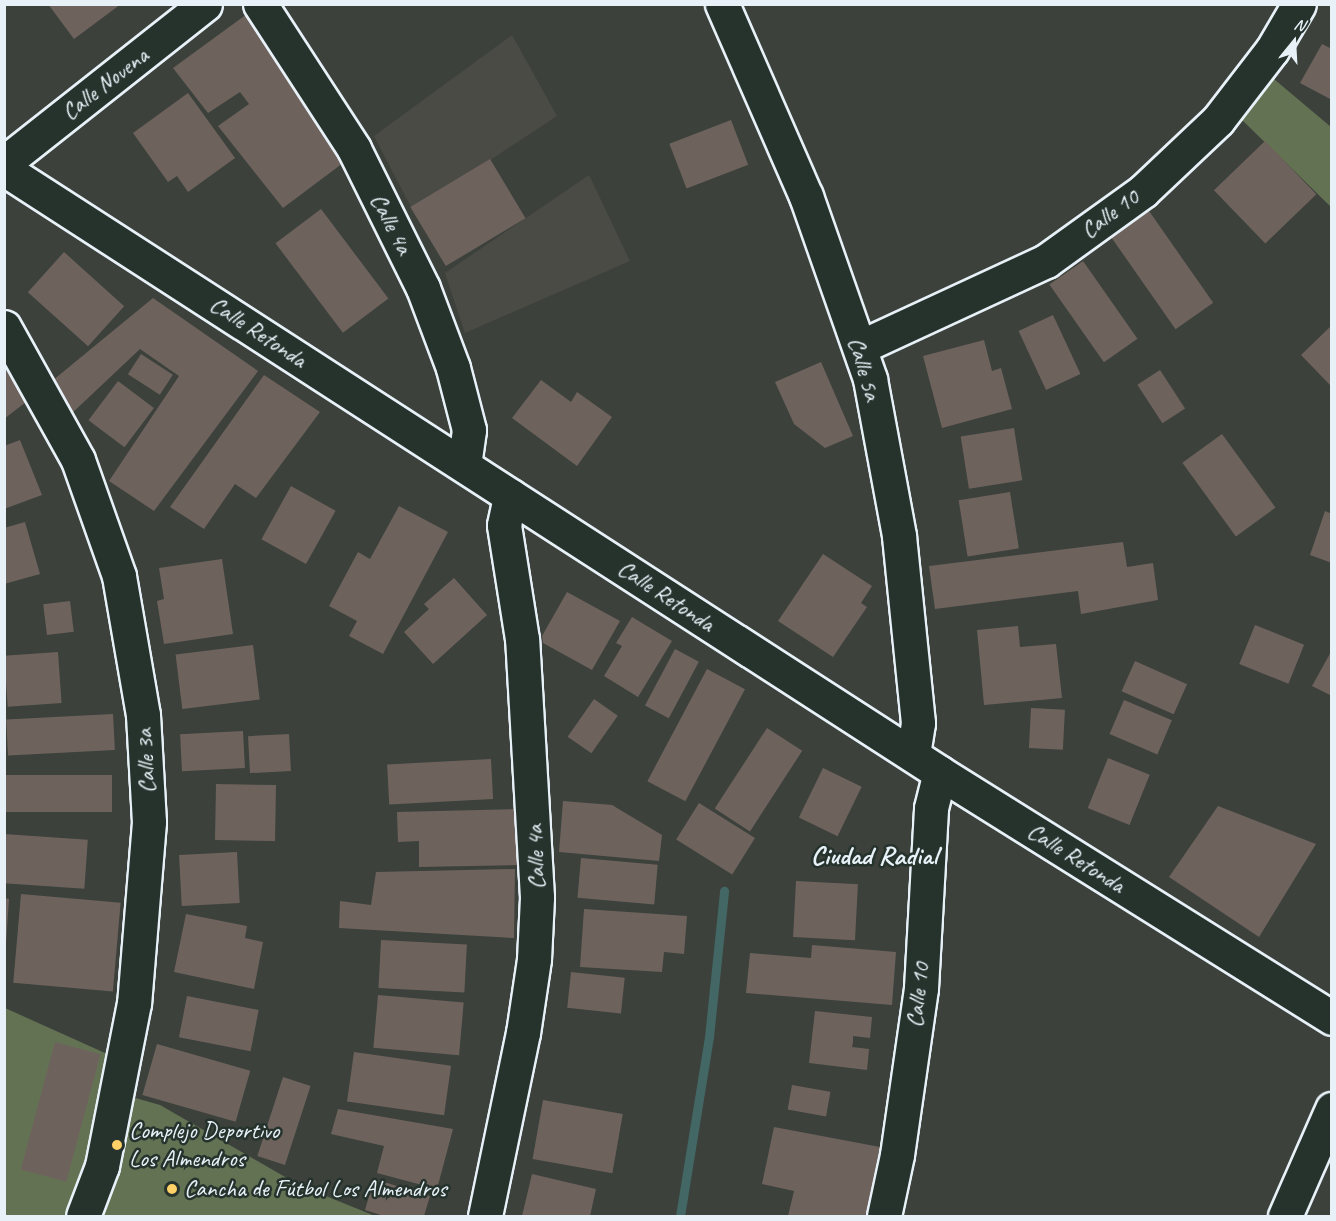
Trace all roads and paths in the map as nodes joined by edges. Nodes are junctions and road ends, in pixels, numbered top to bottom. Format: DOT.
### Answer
graph roads {
  1 [pos="205,4"];
  2 [pos="260,4"];
  3 [pos="722,4"];
  4 [pos="1299,4"];
  5 [pos="4,163"];
  6 [pos="4,169"];
  7 [pos="4,327"];
  8 [pos="860,347"];
  9 [pos="464,464"];
  10 [pos="510,496"];
  11 [pos="913,754"];
  12 [pos="940,774"];
  13 [pos="1332,1018"];
  14 [pos="1332,1109"];
  15 [pos="83,1216"];
  16 [pos="485,1216"];
  17 [pos="884,1216"];
  18 [pos="1286,1216"];
  1 -- 5 [label="street, Calle Novena"];
  2 -- 9 [label="street, Calle 4a"];
  3 -- 8 [label="street, Calle 5a"];
  4 -- 8 [label="street, Calle 10"];
  6 -- 9 [label="street, Calle Retonda"];
  7 -- 15 [label="street, Calle 3a"];
  8 -- 11 [label="street, Calle 5a"];
  9 -- 10 [label="street, Calle Retonda"];
  10 -- 11 [label="street, Calle Retonda"];
  10 -- 16 [label="street, Calle 4a"];
  11 -- 12 [label="street, Calle Retonda"];
  12 -- 13 [label="street, Calle Retonda"];
  12 -- 17 [label="street, Calle 10"];
  14 -- 18 [label="street"];
}
